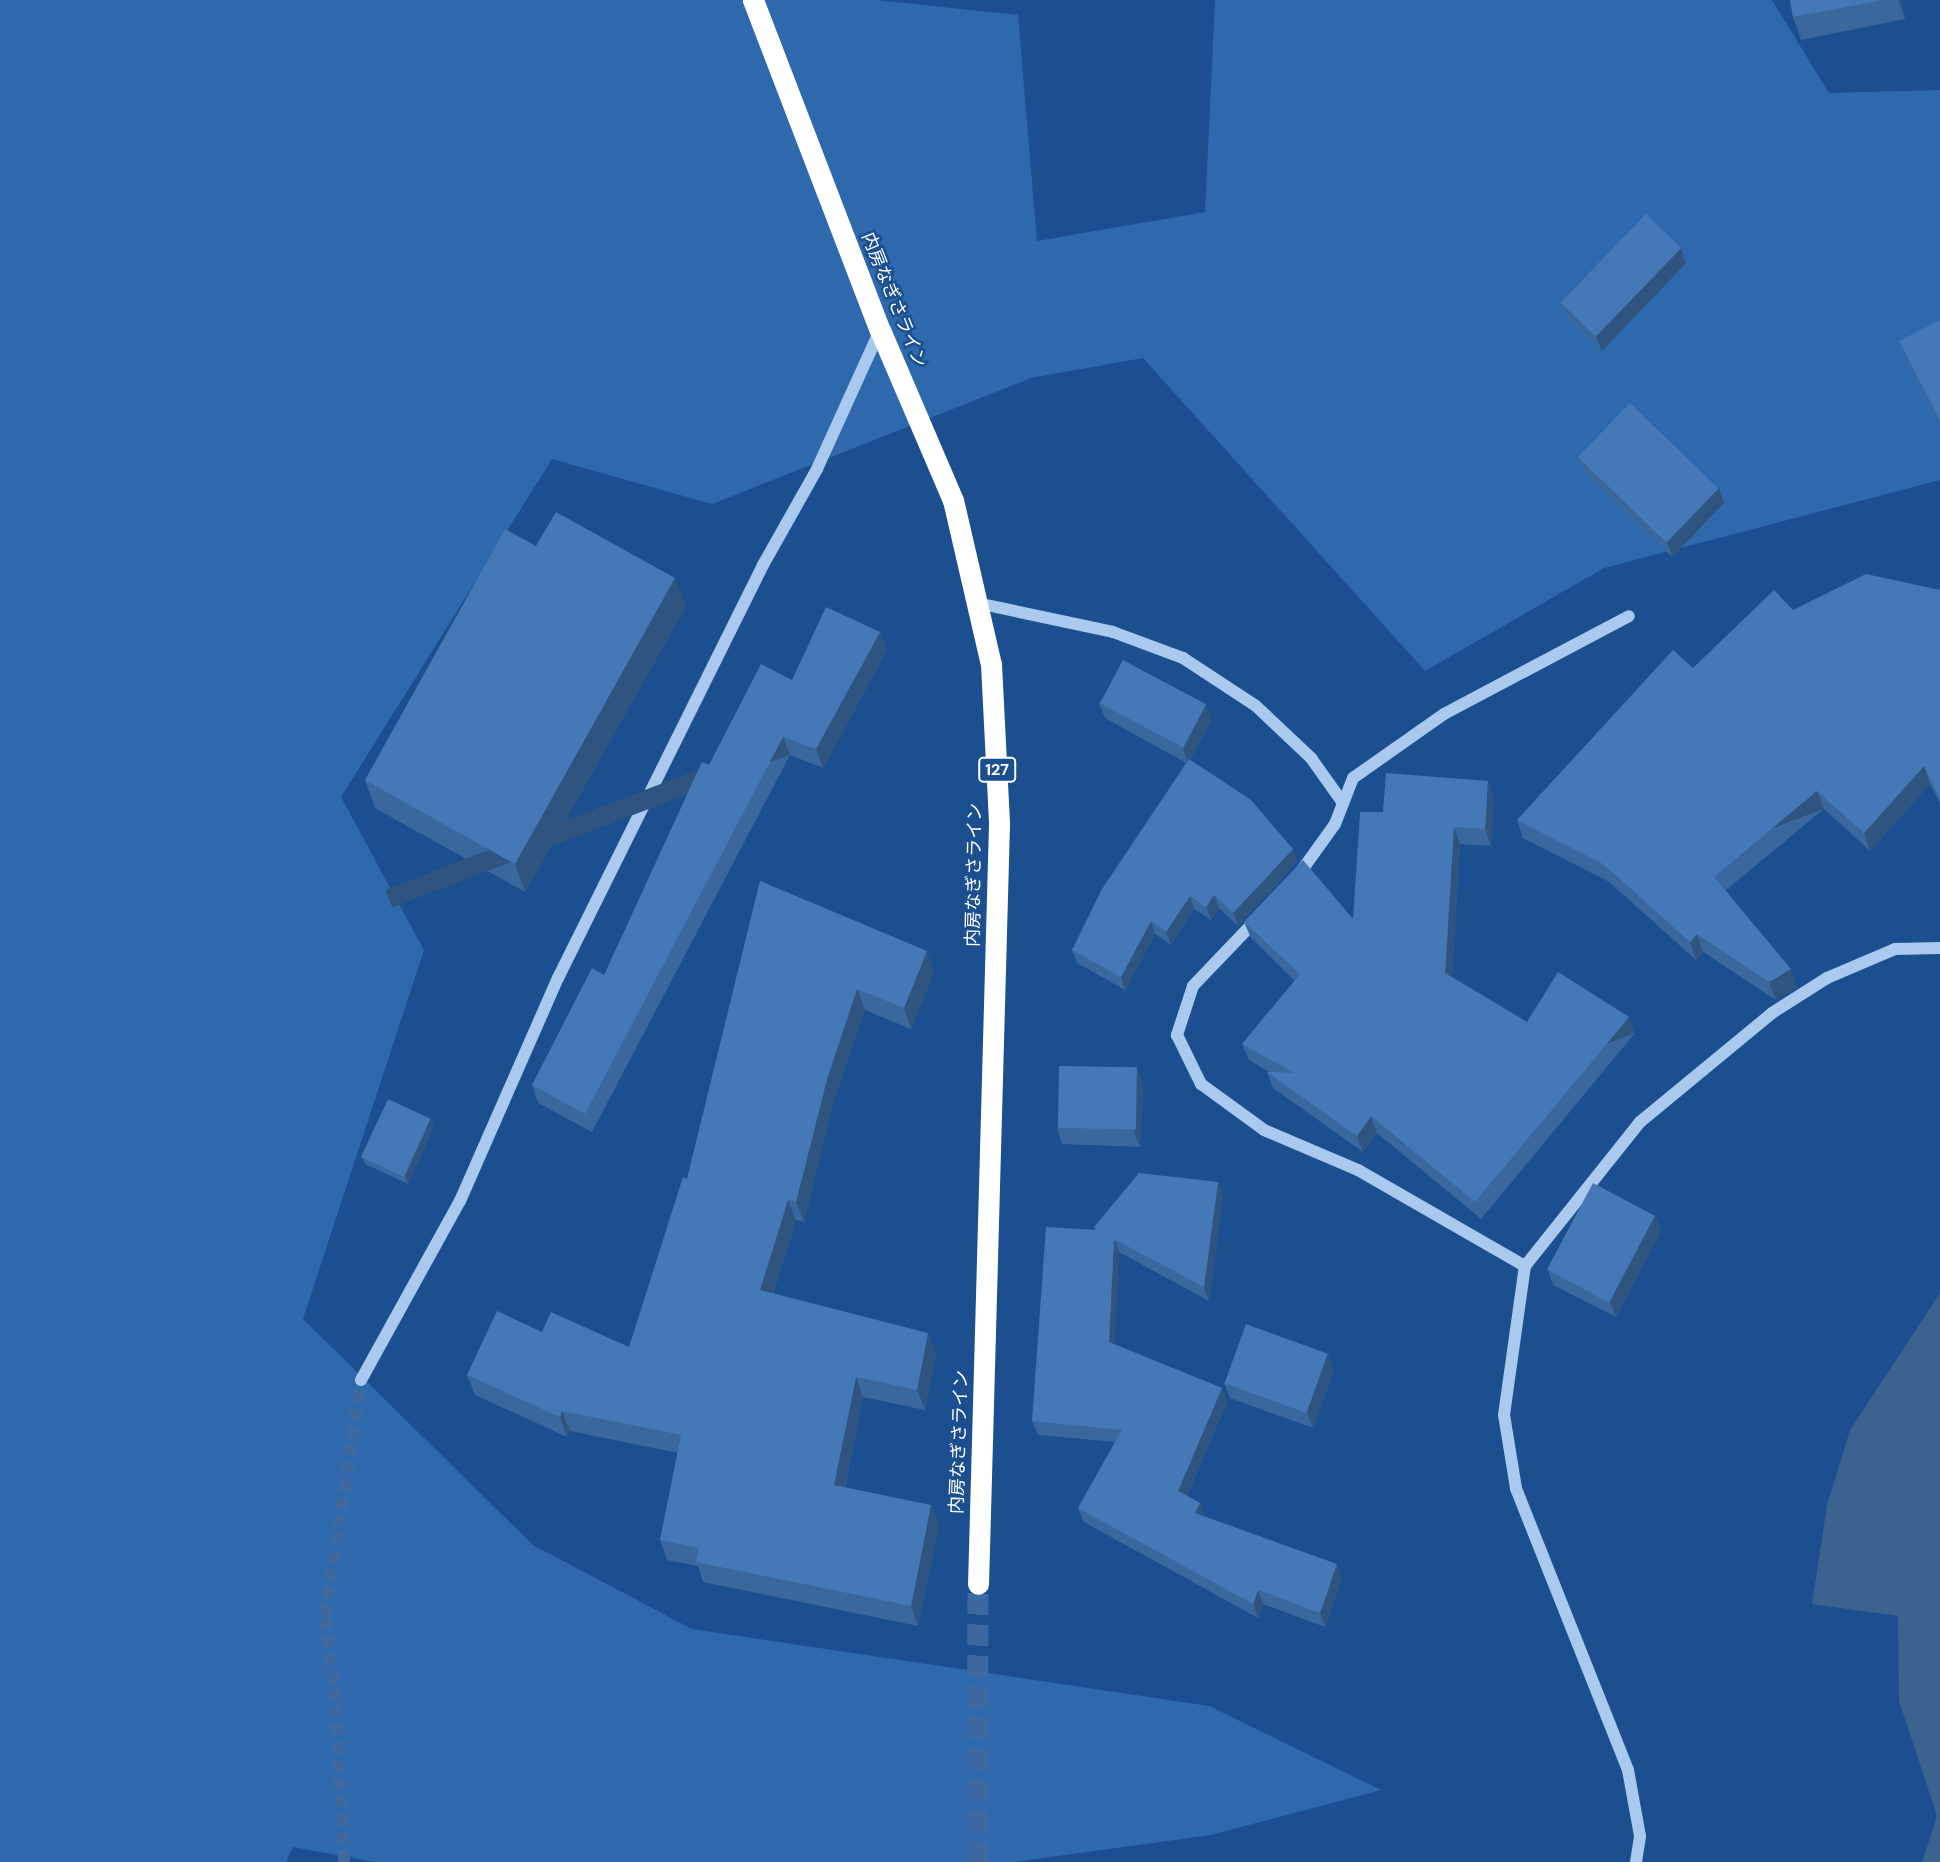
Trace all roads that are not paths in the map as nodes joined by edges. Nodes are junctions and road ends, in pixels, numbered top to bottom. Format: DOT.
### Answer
graph roads {
  1 [pos="754,0"];
  2 [pos="880,330"];
  3 [pos="977,603"];
  4 [pos="1629,615"];
  5 [pos="1343,803"];
  6 [pos="1289,885"];
  7 [pos="1270,905"];
  8 [pos="1940,947"];
  9 [pos="1525,1266"];
  10 [pos="361,1380"];
  11 [pos="978,1584"];
  12 [pos="1636,1862"];
  1 -- 2 [label="highway, 内房なぎさライン / 127"];
  2 -- 3 [label="highway, 内房なぎさライン / 127"];
  2 -- 10 [label="street"];
  3 -- 5 [label="street"];
  3 -- 11 [label="highway, 内房なぎさライン / 127"];
  4 -- 5 [label="street"];
  5 -- 6 [label="street"];
  7 -- 9 [label="street"];
  8 -- 9 [label="street"];
  9 -- 12 [label="street"];
}
